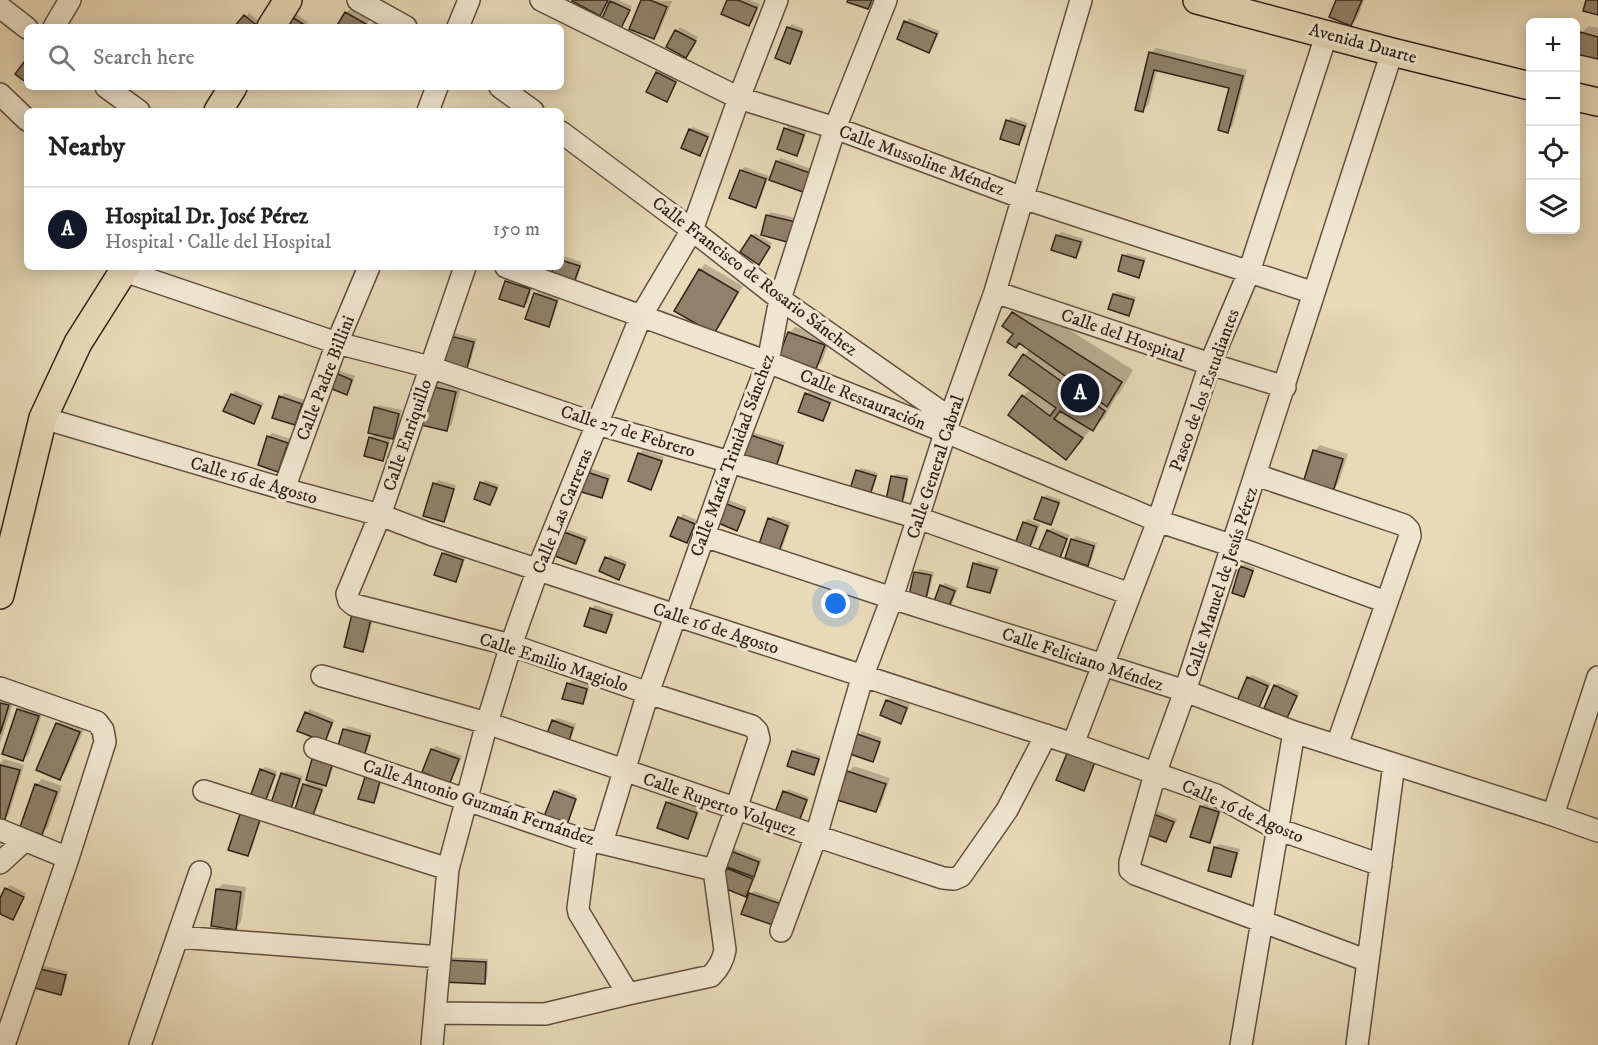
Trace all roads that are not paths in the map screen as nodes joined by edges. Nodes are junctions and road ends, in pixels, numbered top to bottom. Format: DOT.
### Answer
graph roads {
  1 [pos="70,0"];
  2 [pos="288,0"];
  3 [pos="358,0"];
  4 [pos="468,0"];
  5 [pos="542,0"];
  6 [pos="777,0"];
  7 [pos="886,0"];
  8 [pos="1081,0"];
  9 [pos="1197,0"];
  10 [pos="3,10"];
  11 [pos="560,13"];
  12 [pos="56,24"];
  13 [pos="273,24"];
  14 [pos="401,24"];
  15 [pos="460,24"];
  16 [pos="24,26"];
  17 [pos="1327,33"];
  18 [pos="1392,51"];
  19 [pos="1526,85"];
  20 [pos="110,90"];
  21 [pos="231,90"];
  22 [pos="436,90"];
  23 [pos="505,90"];
  24 [pos="0,94"];
  25 [pos="739,98"];
  26 [pos="1580,98"];
  27 [pos="1598,102"];
  28 [pos="528,104"];
  29 [pos="135,108"];
  30 [pos="220,108"];
  31 [pos="429,108"];
  32 [pos="24,117"];
  33 [pos="835,128"];
  34 [pos="564,134"];
  35 [pos="1023,198"];
  36 [pos="692,230"];
  37 [pos="124,270"];
  38 [pos="128,270"];
  39 [pos="368,270"];
  40 [pos="464,270"];
  41 [pos="514,270"];
  42 [pos="1249,272"];
  43 [pos="995,292"];
  44 [pos="1314,292"];
  45 [pos="780,299"];
  46 [pos="641,316"];
  47 [pos="337,343"];
  48 [pos="768,362"];
  49 [pos="1210,364"];
  50 [pos="430,368"];
  51 [pos="1285,387"];
  52 [pos="43,418"];
  53 [pos="597,424"];
  54 [pos="948,425"];
  55 [pos="730,462"];
  56 [pos="1256,475"];
  57 [pos="284,489"];
  58 [pos="380,515"];
  59 [pos="918,518"];
  60 [pos="1158,520"];
  61 [pos="704,536"];
  62 [pos="1233,546"];
  63 [pos="538,569"];
  64 [pos="1130,594"];
  65 [pos="0,595"];
  66 [pos="892,598"];
  67 [pos="349,601"];
  68 [pos="1386,602"];
  69 [pos="675,615"];
  70 [pos="511,645"];
  71 [pos="1103,666"];
  72 [pos="863,675"];
  73 [pos="322,676"];
  74 [pos="1598,677"];
  75 [pos="0,688"];
  76 [pos="1185,691"];
  77 [pos="648,693"];
  78 [pos="487,723"];
  79 [pos="1294,732"];
  80 [pos="1046,735"];
  81 [pos="1073,744"];
  82 [pos="1337,746"];
  83 [pos="315,748"];
  84 [pos="1394,764"];
  85 [pos="625,771"];
  86 [pos="1155,774"];
  87 [pos="204,791"];
  88 [pos="467,799"];
  89 [pos="736,809"];
  90 [pos="1553,815"];
  91 [pos="1277,829"];
  92 [pos="0,830"];
  93 [pos="1598,831"];
  94 [pos="816,837"];
  95 [pos="24,841"];
  96 [pos="595,842"];
  97 [pos="68,858"];
  98 [pos="0,863"];
  99 [pos="1381,865"];
  100 [pos="448,869"];
  101 [pos="714,870"];
  102 [pos="200,872"];
  103 [pos="1262,921"];
  104 [pos="781,931"];
  105 [pos="178,937"];
  106 [pos="440,957"];
  107 [pos="1368,961"];
  108 [pos="628,994"];
  109 [pos="435,1013"];
  110 [pos="4,1045"];
  111 [pos="140,1045"];
  112 [pos="432,1045"];
  113 [pos="1241,1045"];
  114 [pos="1357,1045"];
  1 -- 12 [label="street"];
  2 -- 13 [label="main road"];
  3 -- 14 [label="street"];
  4 -- 15 [label="street"];
  5 -- 11 [label="street, Calle Mussoline Méndez"];
  6 -- 25 [label="street, Calle Las Carreras"];
  7 -- 33 [label="street, Calle María Trinidad Sánchez"];
  8 -- 35 [label="street, Calle General Cabral"];
  9 -- 17 [label="main road, Avenida Duarte"];
  10 -- 16 [label="street"];
  11 -- 25 [label="street, Calle Mussoline Méndez"];
  17 -- 18 [label="main road, Avenida Duarte"];
  17 -- 42 [label="street, Paseo de los Estudiantes"];
  18 -- 19 [label="main road, Avenida Duarte"];
  18 -- 44 [label="street, Calle Manuel de Jesús Pérez"];
  20 -- 29 [label="street"];
  21 -- 30 [label="main road"];
  22 -- 31 [label="street"];
  23 -- 28 [label="street"];
  24 -- 32 [label="street"];
  25 -- 33 [label="street, Calle Mussoline Méndez"];
  25 -- 36 [label="street, Calle Las Carreras"];
  26 -- 27 [label="main road"];
  33 -- 35 [label="street, Calle Mussoline Méndez"];
  33 -- 45 [label="street, Calle María Trinidad Sánchez"];
  34 -- 36 [label="street, Calle Francisco de Rosario Sánchez"];
  35 -- 42 [label="street, Calle Mussoline Méndez"];
  35 -- 43 [label="street, Calle General Cabral"];
  36 -- 45 [label="street, Calle Francisco de Rosario Sánchez"];
  36 -- 46 [label="street, Calle Las Carreras"];
  37 -- 52 [label="main road"];
  38 -- 47 [label="street, Calle 27 de Febrero"];
  39 -- 47 [label="street, Calle Padre Billini"];
  40 -- 50 [label="street, Calle Enriquillo"];
  41 -- 46 [label="street, Calle Restauración"];
  42 -- 44 [label="street, Calle Mussoline Méndez"];
  42 -- 49 [label="street, Paseo de los Estudiantes"];
  43 -- 49 [label="street, Calle del Hospital"];
  43 -- 54 [label="street, Calle General Cabral"];
  44 -- 51 [label="street, Calle Manuel de Jesús Pérez"];
  45 -- 48 [label="street, Calle María Trinidad Sánchez"];
  45 -- 54 [label="street, Calle Francisco de Rosario Sánchez"];
  46 -- 48 [label="street, Calle Restauración"];
  46 -- 53 [label="street, Calle Las Carreras"];
  47 -- 50 [label="street, Calle 27 de Febrero"];
  47 -- 57 [label="street, Calle Padre Billini"];
  48 -- 54 [label="street, Calle Restauración"];
  48 -- 55 [label="street, Calle María Trinidad Sánchez"];
  49 -- 51 [label="street, Calle del Hospital"];
  49 -- 60 [label="street, Paseo de los Estudiantes"];
  50 -- 53 [label="street, Calle 27 de Febrero"];
  50 -- 58 [label="street, Calle Enriquillo"];
  51 -- 56 [label="street, Calle Manuel de Jesús Pérez"];
  52 -- 57 [label="street, Calle 16 de Agosto"];
  52 -- 65 [label="main road"];
  53 -- 55 [label="street, Calle 27 de Febrero"];
  53 -- 63 [label="street, Calle Las Carreras"];
  54 -- 59 [label="street, Calle General Cabral"];
  54 -- 60 [label="street, Calle Restauración"];
  55 -- 59 [label="street, Calle 27 de Febrero"];
  55 -- 61 [label="street, Calle María Trinidad Sánchez"];
  56 -- 62 [label="street, Calle Manuel de Jesús Pérez"];
  56 -- 68 [label="street"];
  57 -- 58 [label="street, Calle 16 de Agosto"];
  58 -- 63 [label="street, Calle 16 de Agosto"];
  58 -- 67 [label="street, Calle Enriquillo"];
  59 -- 64 [label="street, Calle 27 de Febrero"];
  59 -- 66 [label="street, Calle General Cabral"];
  60 -- 62 [label="street, Calle Restauración"];
  60 -- 64 [label="street, Paseo de los Estudiantes"];
  61 -- 66 [label="street, Calle Feliciano Méndez"];
  61 -- 69 [label="street, Calle María Trinidad Sánchez"];
  62 -- 68 [label="street, Calle Restauración"];
  62 -- 76 [label="street, Calle Manuel de Jesús Pérez"];
  63 -- 69 [label="street, Calle 16 de Agosto"];
  63 -- 70 [label="street, Calle Las Carreras"];
  64 -- 71 [label="street, Paseo de los Estudiantes"];
  66 -- 71 [label="street, Calle Feliciano Méndez"];
  66 -- 72 [label="street, Calle General Cabral"];
  67 -- 70 [label="street, Calle Emilio Magiolo"];
  68 -- 82 [label="street"];
  69 -- 72 [label="street, Calle 16 de Agosto"];
  69 -- 77 [label="street, Calle María Trinidad Sánchez"];
  70 -- 77 [label="street, Calle Emilio Magiolo"];
  70 -- 78 [label="street, Calle Las Carreras"];
  71 -- 76 [label="street, Calle Feliciano Méndez"];
  71 -- 81 [label="street, Paseo de los Estudiantes"];
  72 -- 80 [label="street, Calle 16 de Agosto"];
  72 -- 94 [label="street, Calle General Cabral"];
  73 -- 78 [label="street, Calle Ruperto Volquez"];
  74 -- 90 [label="street"];
  75 -- 97 [label="street"];
  76 -- 79 [label="street, Calle Feliciano Méndez"];
  76 -- 86 [label="street, Calle Manuel de Jesús Pérez"];
  77 -- 85 [label="street, Calle María Trinidad Sánchez"];
  77 -- 89 [label="street, Calle Emilio Magiolo"];
  78 -- 85 [label="street, Calle Ruperto Volquez"];
  78 -- 88 [label="street, Calle Las Carreras"];
  79 -- 82 [label="street, Calle Feliciano Méndez"];
  79 -- 91 [label="street"];
  80 -- 81 [label="street, Calle 16 de Agosto"];
  80 -- 94 [label="street, Calle Ruperto Volquez"];
  81 -- 86 [label="street, Calle 16 de Agosto"];
  82 -- 84 [label="street, Calle Feliciano Méndez"];
  83 -- 88 [label="street, Calle Antonio Guzmán Fernández"];
  84 -- 90 [label="street, Calle Feliciano Méndez"];
  84 -- 99 [label="street"];
  85 -- 89 [label="street, Calle Ruperto Volquez"];
  85 -- 96 [label="street, Calle María Trinidad Sánchez"];
  86 -- 91 [label="street, Calle 16 de Agosto"];
  86 -- 103 [label="street, Calle Manuel de Jesús Pérez"];
  87 -- 100 [label="street"];
  88 -- 96 [label="street, Calle Antonio Guzmán Fernández"];
  88 -- 100 [label="street, Calle Las Carreras"];
  89 -- 94 [label="street, Calle Ruperto Volquez"];
  89 -- 101 [label="street"];
  90 -- 93 [label="street, Calle Feliciano Méndez"];
  91 -- 99 [label="street, Calle 16 de Agosto"];
  91 -- 103 [label="street"];
  92 -- 95 [label="street"];
  94 -- 104 [label="street, Calle General Cabral"];
  95 -- 97 [label="street"];
  95 -- 98 [label="street"];
  96 -- 101 [label="street, Calle Antonio Guzmán Fernández"];
  96 -- 108 [label="street"];
  97 -- 110 [label="street"];
  99 -- 107 [label="street"];
  100 -- 106 [label="street, Calle Las Carreras"];
  101 -- 108 [label="street"];
  102 -- 105 [label="street"];
  103 -- 107 [label="street, Calle Manuel de Jesús Pérez"];
  103 -- 113 [label="street"];
  105 -- 106 [label="street"];
  105 -- 111 [label="street"];
  106 -- 109 [label="street, Calle Las Carreras"];
  107 -- 114 [label="street"];
  108 -- 109 [label="street"];
  109 -- 112 [label="street, Calle Las Carreras"];
}
